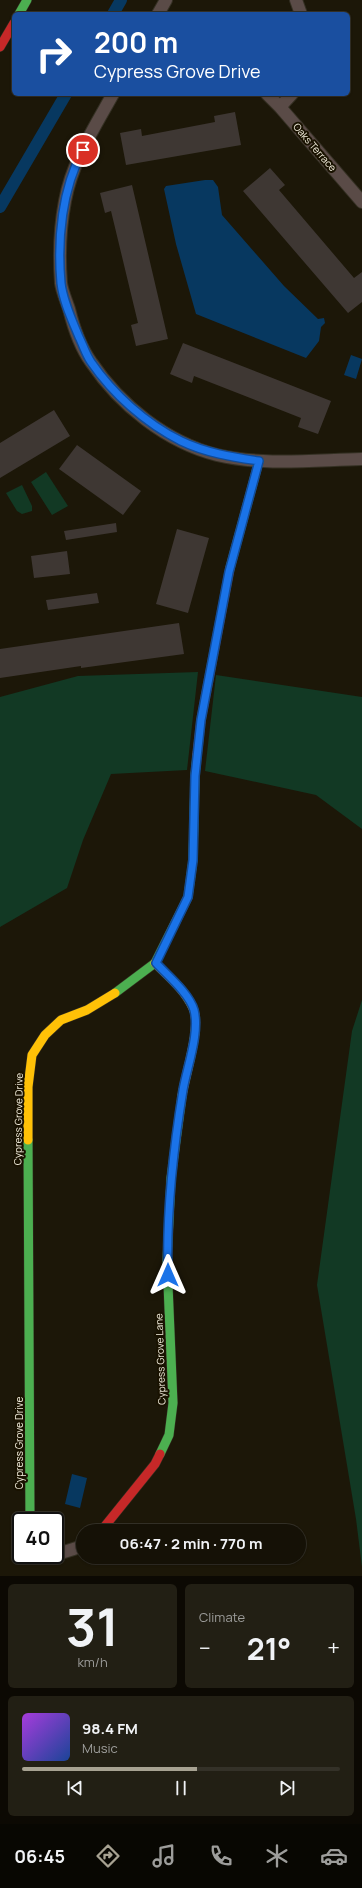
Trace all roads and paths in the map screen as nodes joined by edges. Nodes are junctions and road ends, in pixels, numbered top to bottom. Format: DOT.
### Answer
graph roads {
  1 [pos="27,0"];
  2 [pos="166,0"];
  3 [pos="296,0"];
  4 [pos="20,12"];
  5 [pos="159,12"];
  6 [pos="300,12"];
  7 [pos="12,26"];
  8 [pos="0,47"];
  9 [pos="112,96"];
  10 [pos="268,96"];
  11 [pos="290,96"];
  12 [pos="280,107"];
  13 [pos="362,202"];
  14 [pos="362,459"];
  15 [pos="259,461"];
  16 [pos="156,963"];
  17 [pos="30,1512"];
  18 [pos="107,1524"];
  19 [pos="76,1548"];
  20 [pos="64,1552"];
  1 -- 4 [label="main road"];
  2 -- 5 [label="street"];
  3 -- 6 [label="street"];
  7 -- 8 [label="main road"];
  9 -- 15 [label="street"];
  10 -- 12 [label="street, Oaks Terrace"];
  11 -- 12 [label="street"];
  12 -- 13 [label="street, Oaks Terrace"];
  14 -- 15 [label="street"];
  15 -- 16 [label="main road, Cypress Grove Drive"];
  16 -- 17 [label="main road, Cypress Grove Drive"];
  16 -- 18 [label="main road, Cypress Grove Lane"];
  19 -- 20 [label="street"];
}
